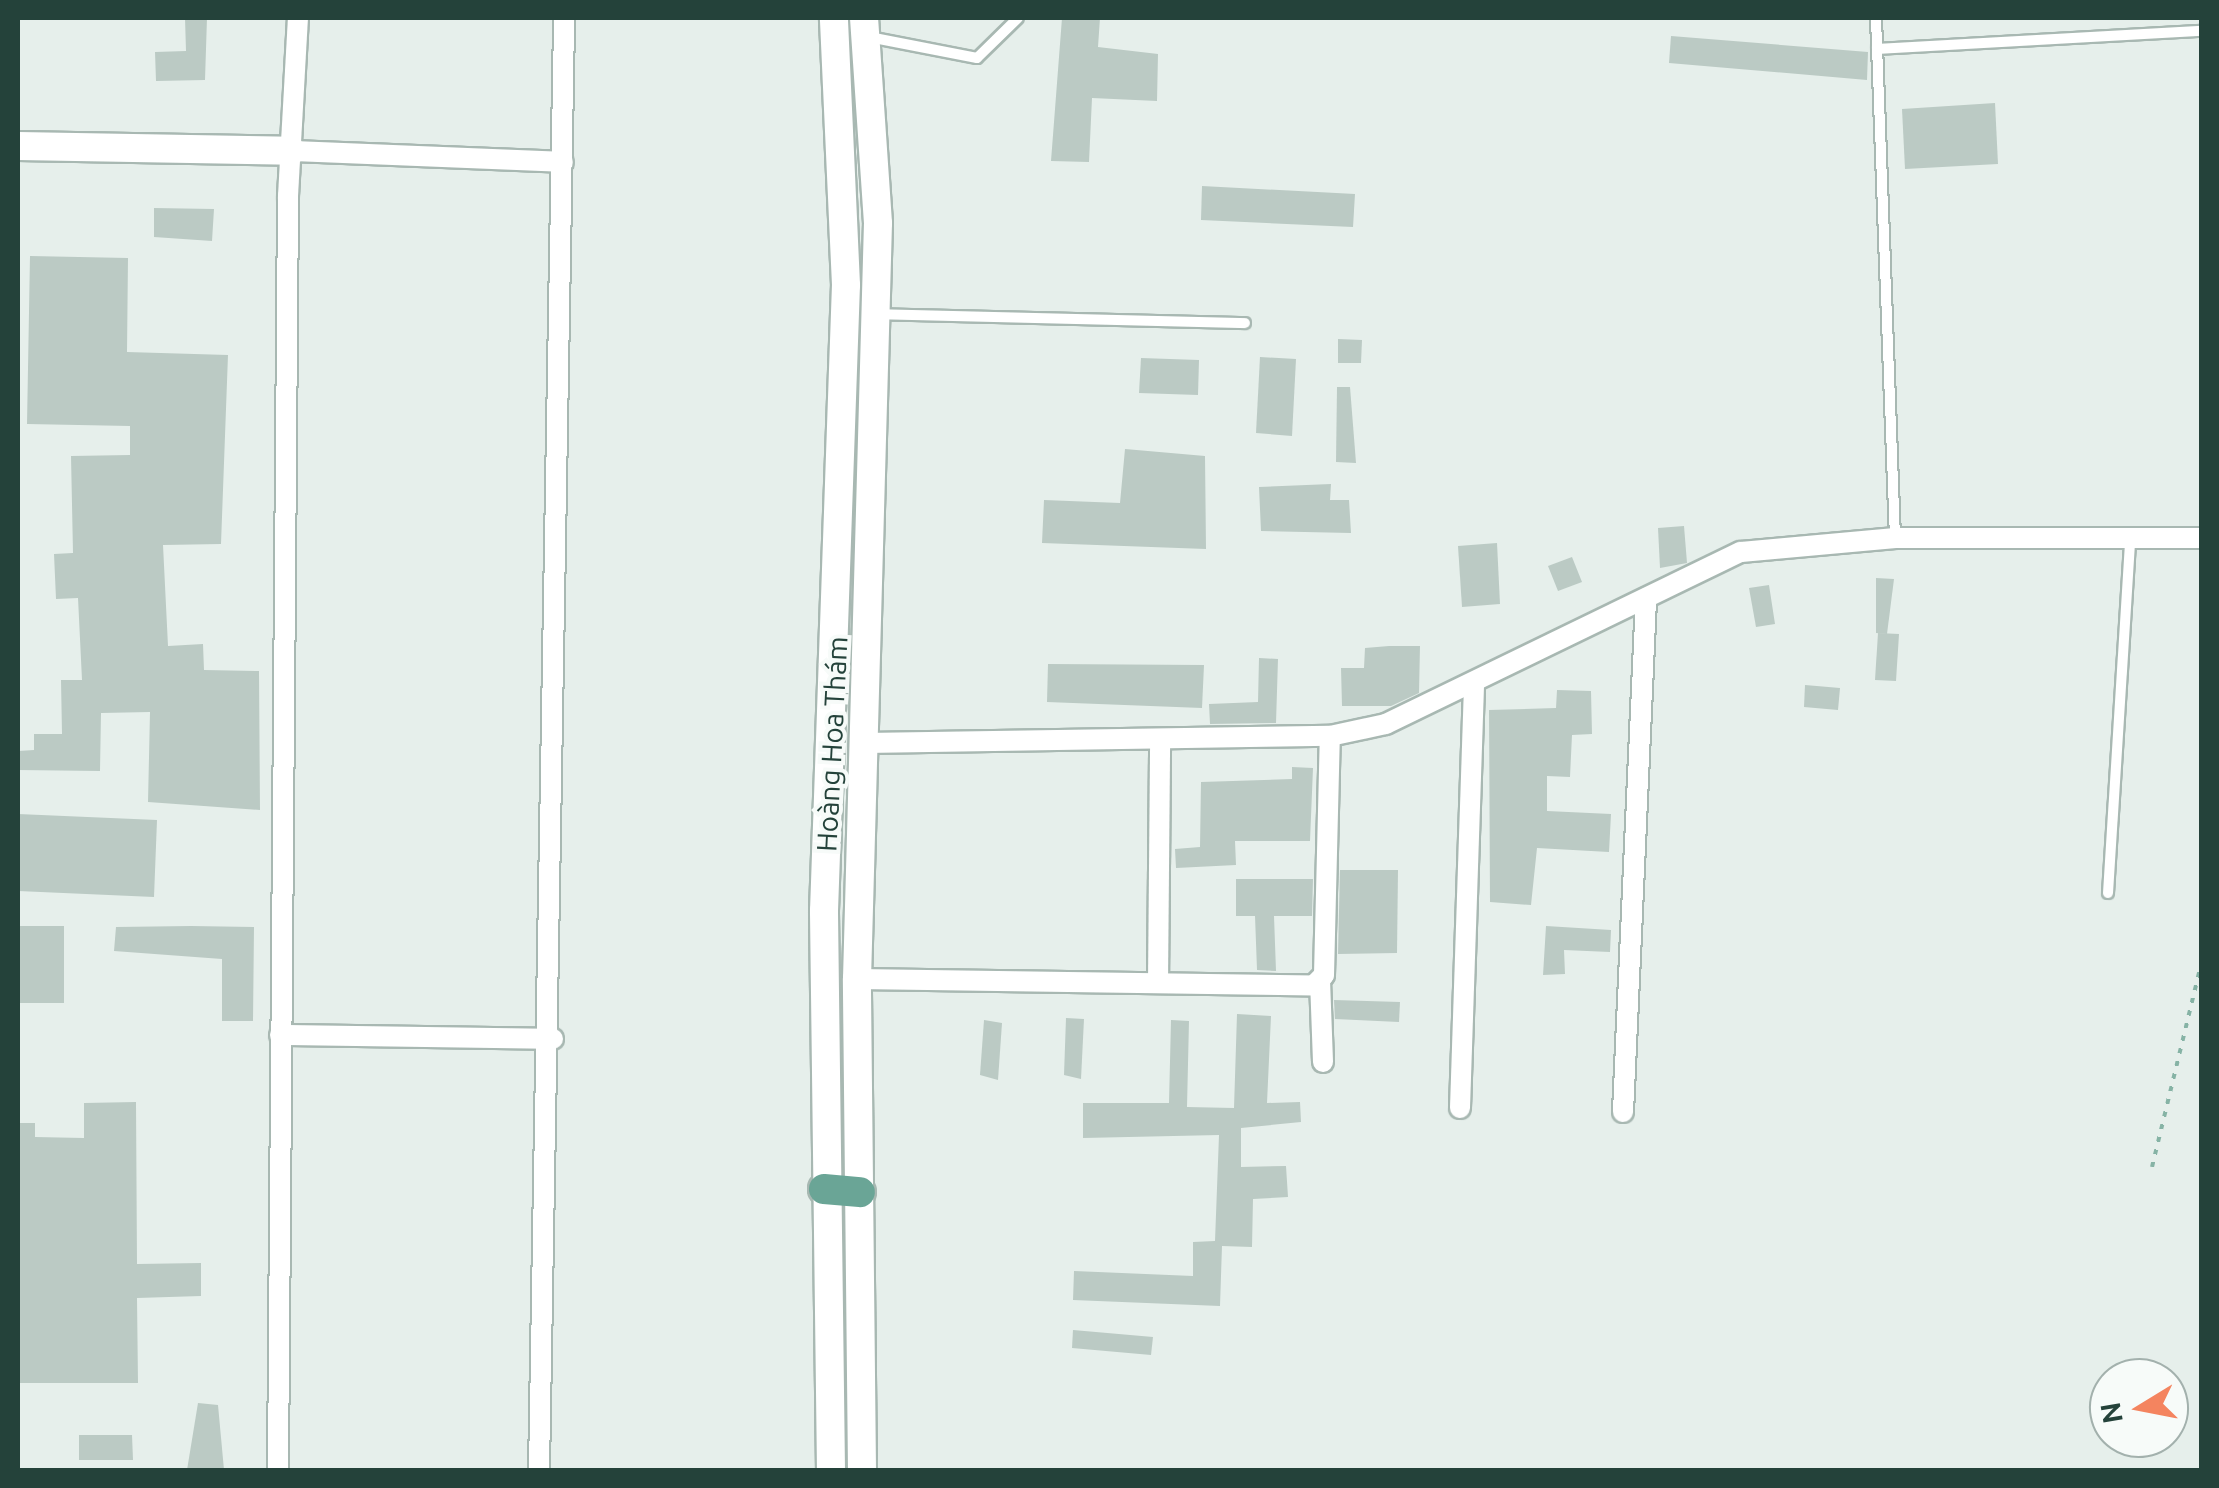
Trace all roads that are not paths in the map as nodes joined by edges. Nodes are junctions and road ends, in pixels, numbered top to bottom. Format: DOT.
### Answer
graph roads {
  1 [pos="298,18"];
  2 [pos="564,18"];
  3 [pos="834,18"];
  4 [pos="1018,18"];
  5 [pos="1876,18"];
  6 [pos="865,27"];
  7 [pos="2202,31"];
  8 [pos="1877,49"];
  9 [pos="18,146"];
  10 [pos="291,150"];
  11 [pos="562,162"];
  12 [pos="876,314"];
  13 [pos="1245,323"];
  14 [pos="1895,538"];
  15 [pos="2202,538"];
  16 [pos="2130,543"];
  17 [pos="1646,599"];
  18 [pos="1474,684"];
  19 [pos="1330,736"];
  20 [pos="1160,740"];
  21 [pos="866,743"];
  22 [pos="2108,893"];
  23 [pos="857,979"];
  24 [pos="1320,980"];
  25 [pos="1158,983"];
  26 [pos="280,1035"];
  27 [pos="552,1039"];
  28 [pos="1324,1062"];
  29 [pos="1460,1108"];
  30 [pos="1623,1112"];
  31 [pos="824,1189"];
  32 [pos="860,1192"];
  33 [pos="278,1470"];
  34 [pos="539,1470"];
  35 [pos="831,1470"];
  36 [pos="862,1470"];
  1 -- 10 [label="street"];
  2 -- 11 [label="street"];
  3 -- 31 [label="main road, Hoàng Hoa Thám"];
  4 -- 6 [label="lane"];
  5 -- 8 [label="lane"];
  6 -- 12 [label="main road, Hoàng Hoa Thám"];
  7 -- 8 [label="lane"];
  8 -- 14 [label="lane"];
  9 -- 10 [label="main road"];
  10 -- 11 [label="street"];
  10 -- 26 [label="street"];
  11 -- 27 [label="street"];
  12 -- 13 [label="lane"];
  12 -- 21 [label="main road, Hoàng Hoa Thám"];
  14 -- 16 [label="street"];
  14 -- 17 [label="street"];
  15 -- 16 [label="street"];
  16 -- 22 [label="lane"];
  17 -- 18 [label="street"];
  17 -- 30 [label="street"];
  18 -- 19 [label="street"];
  18 -- 29 [label="street"];
  19 -- 20 [label="street"];
  19 -- 24 [label="street"];
  20 -- 21 [label="street"];
  20 -- 25 [label="street"];
  21 -- 23 [label="main road, Hoàng Hoa Thám"];
  23 -- 25 [label="street"];
  23 -- 32 [label="main road, Hoàng Hoa Thám"];
  24 -- 25 [label="street"];
  24 -- 28 [label="street"];
  26 -- 27 [label="street"];
  26 -- 33 [label="street"];
  27 -- 34 [label="street"];
  31 -- 32 [label="main road"];
  31 -- 35 [label="main road, Hoàng Hoa Thám"];
  32 -- 36 [label="main road, Hoàng Hoa Thám"];
}
